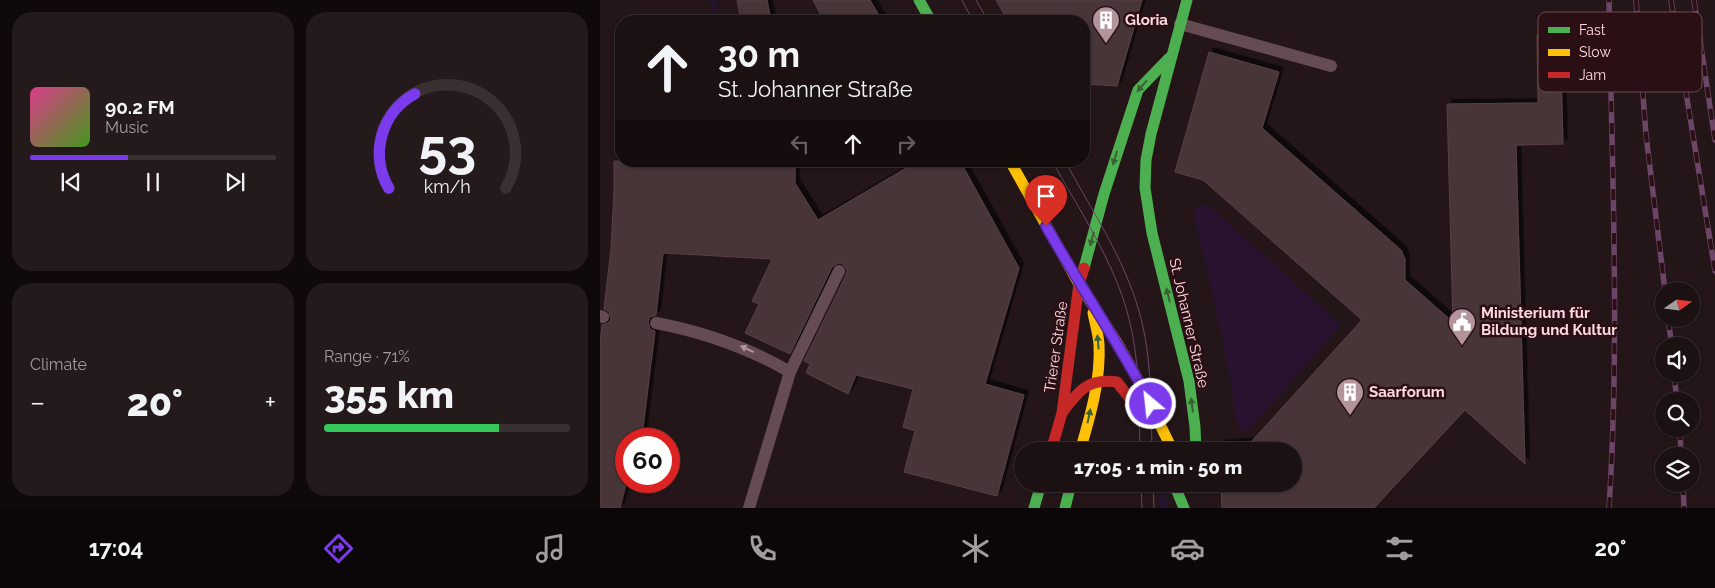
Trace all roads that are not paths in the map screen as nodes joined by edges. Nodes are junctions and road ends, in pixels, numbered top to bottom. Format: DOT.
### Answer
graph roads {
  1 [pos="919,0"];
  2 [pos="1187,0"];
  3 [pos="928,15"];
  4 [pos="1180,24"];
  5 [pos="1170,57"];
  6 [pos="1331,66"];
  7 [pos="1013,167"];
  8 [pos="1147,203"];
  9 [pos="1058,247"];
  10 [pos="839,271"];
  11 [pos="1079,284"];
  12 [pos="1092,304"];
  13 [pos="656,323"];
  14 [pos="1071,348"];
  15 [pos="790,372"];
  16 [pos="1096,380"];
  17 [pos="1062,413"];
  18 [pos="1053,442"];
  19 [pos="1082,442"];
  20 [pos="1157,442"];
  21 [pos="1169,442"];
  22 [pos="1195,442"];
  23 [pos="1039,492"];
  24 [pos="1069,492"];
  25 [pos="1178,492"];
  26 [pos="1185,492"];
  27 [pos="1193,495"];
  28 [pos="749,508"];
  29 [pos="1034,508"];
  30 [pos="1065,508"];
  31 [pos="1187,508"];
  1 -- 3 [label="main road"];
  2 -- 4 [label="main road, Trierer Straße"];
  4 -- 5 [label="main road, Trierer Straße"];
  4 -- 6 [label="lane"];
  5 -- 8 [label="main road, Trierer Straße"];
  5 -- 11 [label="main road, Trierer Straße, one-way"];
  7 -- 9 [label="main road"];
  22 -- 8 [label="main road, St. Johanner Straße, one-way"];
  9 -- 11 [label="main road"];
  9 -- 14 [label="main road"];
  10 -- 15 [label="lane"];
  11 -- 12 [label="main road"];
  11 -- 14 [label="main road, Trierer Straße"];
  16 -- 12 [label="main road, Trierer Straße, one-way"];
  12 -- 21 [label="main road"];
  15 -- 13 [label="lane, one-way"];
  14 -- 17 [label="main road, Trierer Straße"];
  15 -- 28 [label="lane"];
  16 -- 17 [label="main road"];
  19 -- 16 [label="main road, Trierer Straße, one-way"];
  16 -- 20 [label="main road"];
  17 -- 18 [label="main road, Trierer Straße"];
  23 -- 29 [label="main road"];
  24 -- 30 [label="main road"];
  25 -- 31 [label="main road"];
  26 -- 31 [label="main road"];
  27 -- 31 [label="main road"];
}
